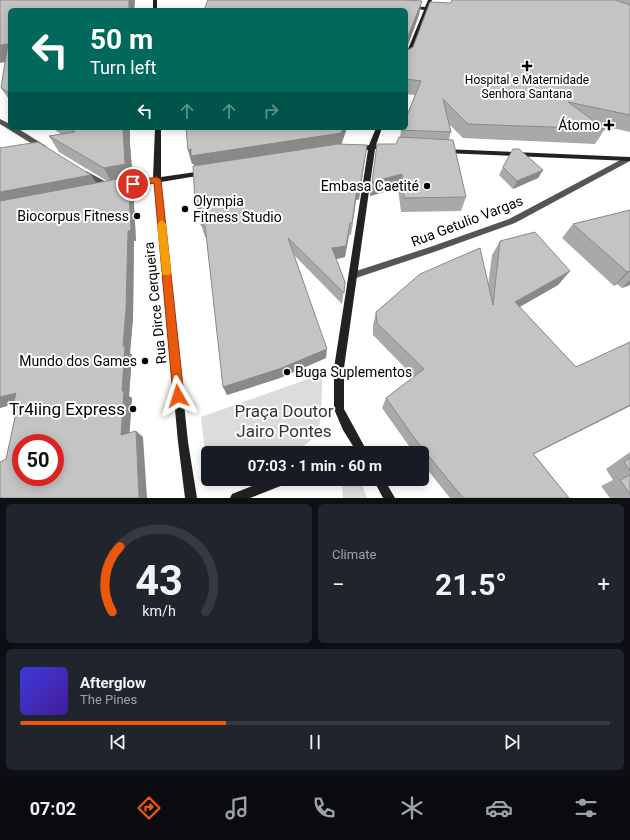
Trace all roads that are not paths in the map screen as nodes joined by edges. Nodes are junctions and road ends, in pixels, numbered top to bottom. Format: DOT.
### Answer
graph roads {
  1 [pos="430,0"];
  2 [pos="403,7"];
  3 [pos="427,8"];
  4 [pos="408,56"];
  5 [pos="14,130"];
  6 [pos="158,130"];
  7 [pos="379,130"];
  8 [pos="372,147"];
  9 [pos="395,148"];
  10 [pos="434,150"];
  11 [pos="349,151"];
  12 [pos="51,152"];
  13 [pos="629,159"];
  14 [pos="77,168"];
  15 [pos="210,172"];
  16 [pos="157,180"];
  17 [pos="353,275"];
  18 [pos="358,446"];
  19 [pos="266,486"];
  20 [pos="382,486"];
  21 [pos="191,498"];
  22 [pos="236,498"];
  23 [pos="389,498"];
  1 -- 3 [label="street"];
  2 -- 3 [label="street"];
  3 -- 4 [label="street"];
  5 -- 12 [label="street"];
  6 -- 16 [label="street, Rua Dirce Cerqueira"];
  7 -- 8 [label="street"];
  8 -- 9 [label="street"];
  8 -- 11 [label="street"];
  8 -- 17 [label="street"];
  10 -- 13 [label="street, Rua Getulio Vargas"];
  13 -- 17 [label="street, Rua Getulio Vargas"];
  14 -- 16 [label="street"];
  15 -- 16 [label="street"];
  16 -- 21 [label="street, Rua Dirce Cerqueira"];
  17 -- 18 [label="street"];
  19 -- 22 [label="street"];
  20 -- 23 [label="street"];
}
